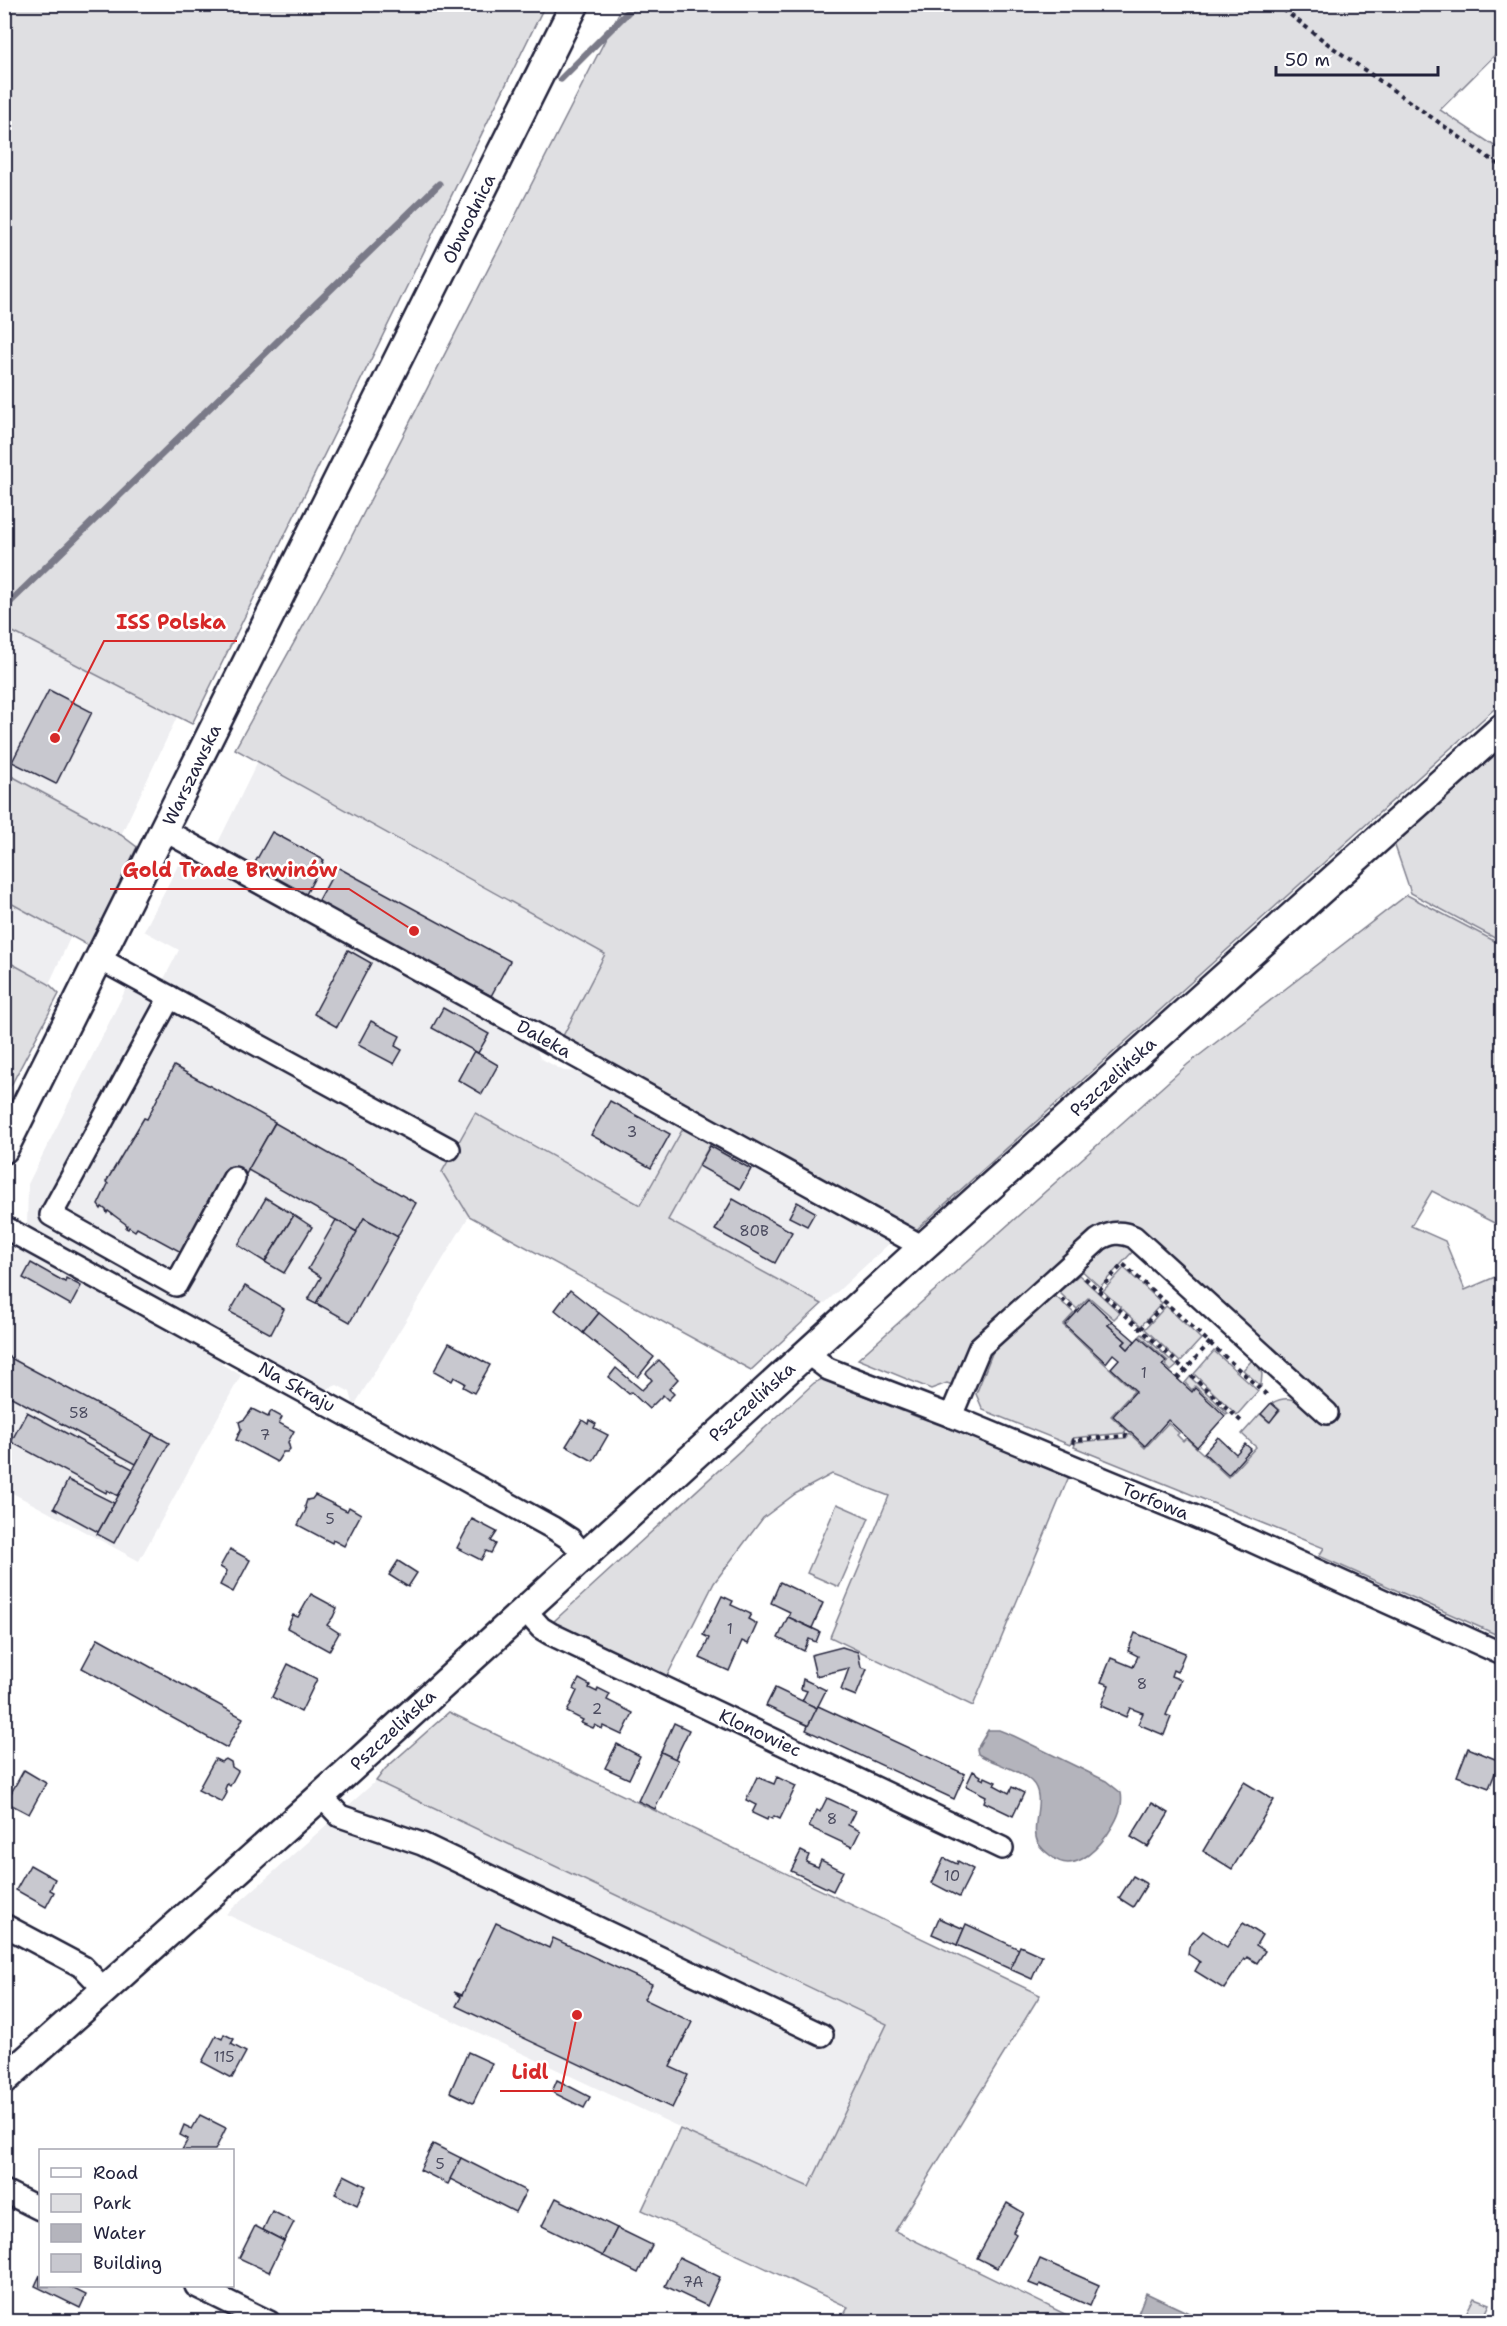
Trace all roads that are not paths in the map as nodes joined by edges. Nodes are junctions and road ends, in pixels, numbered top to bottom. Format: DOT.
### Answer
graph roads {
  1 [pos="575,4"];
  2 [pos="362,433"];
  3 [pos="1503,728"];
  4 [pos="164,830"];
  5 [pos="100,959"];
  6 [pos="170,997"];
  7 [pos="4,1149"];
  8 [pos="449,1149"];
  9 [pos="234,1178"];
  10 [pos="4,1227"];
  11 [pos="923,1247"];
  12 [pos="807,1353"];
  13 [pos="1327,1413"];
  14 [pos="951,1416"];
  15 [pos="584,1555"];
  16 [pos="524,1609"];
  17 [pos="1503,1654"];
  18 [pos="321,1796"];
  19 [pos="1002,1848"];
  20 [pos="4,1925"];
  21 [pos="104,1989"];
  22 [pos="822,2035"];
  23 [pos="4,2080"];
  24 [pos="4,2191"];
  25 [pos="39,2208"];
  26 [pos="198,2287"];
  27 [pos="269,2322"];
  1 -- 2 [label="main road, Obwodnica"];
  2 -- 4 [label="main road, Warszawska"];
  3 -- 11 [label="main road, Pszczelińska"];
  4 -- 5 [label="main road, Warszawska"];
  4 -- 11 [label="street, Daleka"];
  5 -- 6 [label="street"];
  5 -- 7 [label="main road, Warszawska"];
  6 -- 8 [label="street"];
  6 -- 9 [label="street"];
  10 -- 15 [label="street, Na Skraju"];
  11 -- 12 [label="main road, Pszczelińska"];
  12 -- 14 [label="street, Torfowa"];
  12 -- 15 [label="main road, Pszczelińska"];
  13 -- 14 [label="street"];
  14 -- 17 [label="street, Torfowa"];
  15 -- 16 [label="main road, Pszczelińska"];
  16 -- 18 [label="main road, Pszczelińska"];
  16 -- 19 [label="street, Klonowiec"];
  18 -- 21 [label="main road, Pszczelińska"];
  18 -- 22 [label="street"];
  20 -- 21 [label="street"];
  21 -- 23 [label="main road, Pszczelińska"];
  24 -- 25 [label="street"];
  26 -- 27 [label="street"];
}
